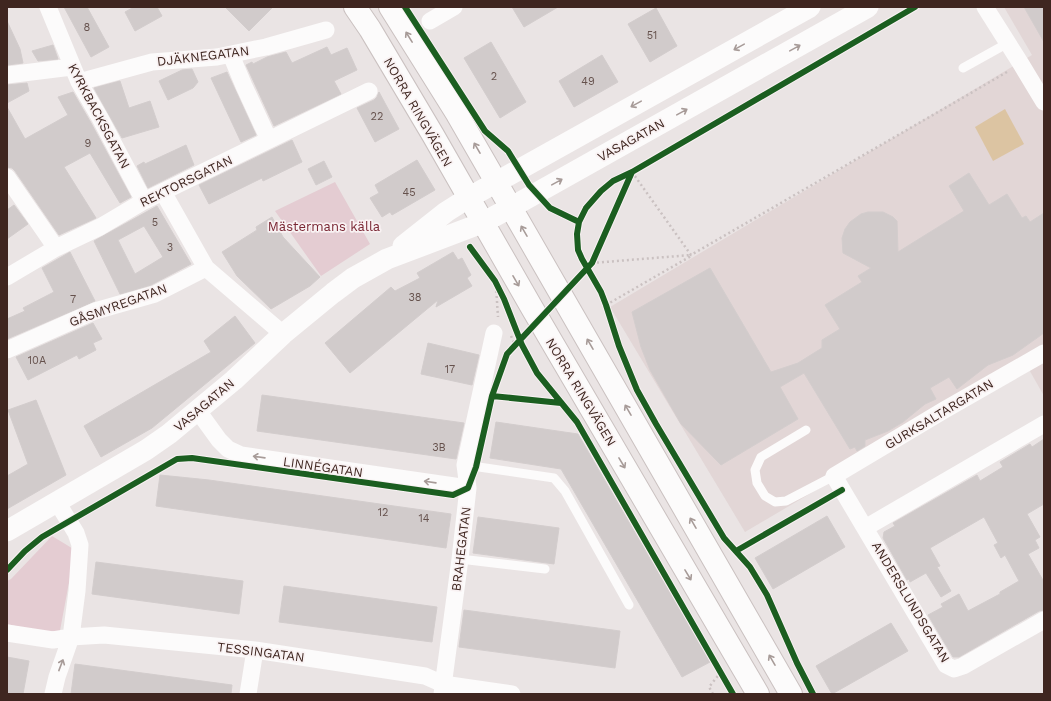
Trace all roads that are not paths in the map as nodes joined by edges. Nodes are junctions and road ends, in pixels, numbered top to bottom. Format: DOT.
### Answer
graph roads {
  1 [pos="48,7"];
  2 [pos="355,7"];
  3 [pos="390,7"];
  4 [pos="454,7"];
  5 [pos="810,7"];
  6 [pos="868,7"];
  7 [pos="985,7"];
  8 [pos="430,21"];
  9 [pos="326,30"];
  10 [pos="1008,43"];
  11 [pos="231,55"];
  12 [pos="72,67"];
  13 [pos="963,68"];
  14 [pos="7,75"];
  15 [pos="79,82"];
  16 [pos="369,90"];
  17 [pos="1044,102"];
  18 [pos="269,140"];
  19 [pos="7,177"];
  20 [pos="496,182"];
  21 [pos="163,192"];
  22 [pos="468,198"];
  23 [pos="144,201"];
  24 [pos="510,208"];
  25 [pos="482,223"];
  26 [pos="56,248"];
  27 [pos="387,259"];
  28 [pos="206,268"];
  29 [pos="7,277"];
  30 [pos="494,333"];
  31 [pos="283,334"];
  32 [pos="7,350"];
  33 [pos="1044,353"];
  34 [pos="198,411"];
  35 [pos="1044,424"];
  36 [pos="806,430"];
  37 [pos="466,465"];
  38 [pos="834,476"];
  39 [pos="468,488"];
  40 [pos="57,502"];
  41 [pos="865,528"];
  42 [pos="7,531"];
  43 [pos="460,558"];
  44 [pos="545,569"];
  45 [pos="629,606"];
  46 [pos="1044,620"];
  47 [pos="7,634"];
  48 [pos="71,637"];
  49 [pos="254,650"];
  50 [pos="442,689"];
  51 [pos="54,694"];
  52 [pos="248,694"];
  53 [pos="512,694"];
  54 [pos="758,694"];
  55 [pos="791,694"];
  1 -- 12 [label="street, KYRKBACKSGATAN"];
  2 -- 22 [label="main road, NORRA RINGVÄGEN"];
  20 -- 3 [label="main road, one-way"];
  4 -- 8 [label="street"];
  5 -- 20 [label="street, VASAGATAN, one-way"];
  24 -- 6 [label="street, VASAGATAN, one-way"];
  7 -- 10 [label="street"];
  9 -- 11 [label="street, DJÄKNEGATAN"];
  10 -- 13 [label="lane"];
  10 -- 17 [label="street"];
  11 -- 15 [label="street, DJÄKNEGATAN"];
  11 -- 18 [label="street"];
  12 -- 14 [label="street"];
  12 -- 15 [label="street, KYRKBACKSGATAN"];
  15 -- 23 [label="street, KYRKBACKSGATAN"];
  16 -- 18 [label="street, REKTORSGATAN"];
  18 -- 21 [label="street, REKTORSGATAN"];
  19 -- 26 [label="street"];
  20 -- 22 [label="street, VASAGATAN"];
  20 -- 24 [label="main road"];
  21 -- 23 [label="street, REKTORSGATAN"];
  21 -- 28 [label="street"];
  22 -- 25 [label="main road, NORRA RINGVÄGEN"];
  22 -- 27 [label="street, VASAGATAN"];
  23 -- 26 [label="street, REKTORSGATAN"];
  24 -- 25 [label="street, VASAGATAN"];
  55 -- 24 [label="main road, one-way"];
  25 -- 27 [label="street, VASAGATAN"];
  25 -- 54 [label="main road, NORRA RINGVÄGEN, one-way"];
  26 -- 29 [label="street, REKTORSGATAN"];
  27 -- 31 [label="street, VASAGATAN"];
  28 -- 31 [label="street"];
  28 -- 32 [label="street, GÅSMYREGATAN"];
  30 -- 37 [label="street, BRAHEGATAN"];
  31 -- 34 [label="street, VASAGATAN"];
  33 -- 38 [label="street, GURKSALTARGATAN"];
  39 -- 34 [label="street, LINNÉGATAN, one-way"];
  34 -- 40 [label="street, VASAGATAN"];
  35 -- 41 [label="street, ANDERSLUNDSGATAN"];
  36 -- 38 [label="lane"];
  37 -- 39 [label="street, BRAHEGATAN"];
  37 -- 45 [label="lane"];
  38 -- 41 [label="street, ANDERSLUNDSGATAN"];
  39 -- 43 [label="street, BRAHEGATAN"];
  40 -- 42 [label="street, VASAGATAN"];
  40 -- 48 [label="street"];
  41 -- 46 [label="street, ANDERSLUNDSGATAN"];
  43 -- 44 [label="lane"];
  43 -- 50 [label="street, BRAHEGATAN"];
  47 -- 48 [label="street, TESSINGATAN"];
  48 -- 49 [label="street, TESSINGATAN"];
  51 -- 48 [label="street, one-way"];
  49 -- 50 [label="street, TESSINGATAN"];
  49 -- 52 [label="street"];
  50 -- 53 [label="street, TESSINGATAN"];
}
